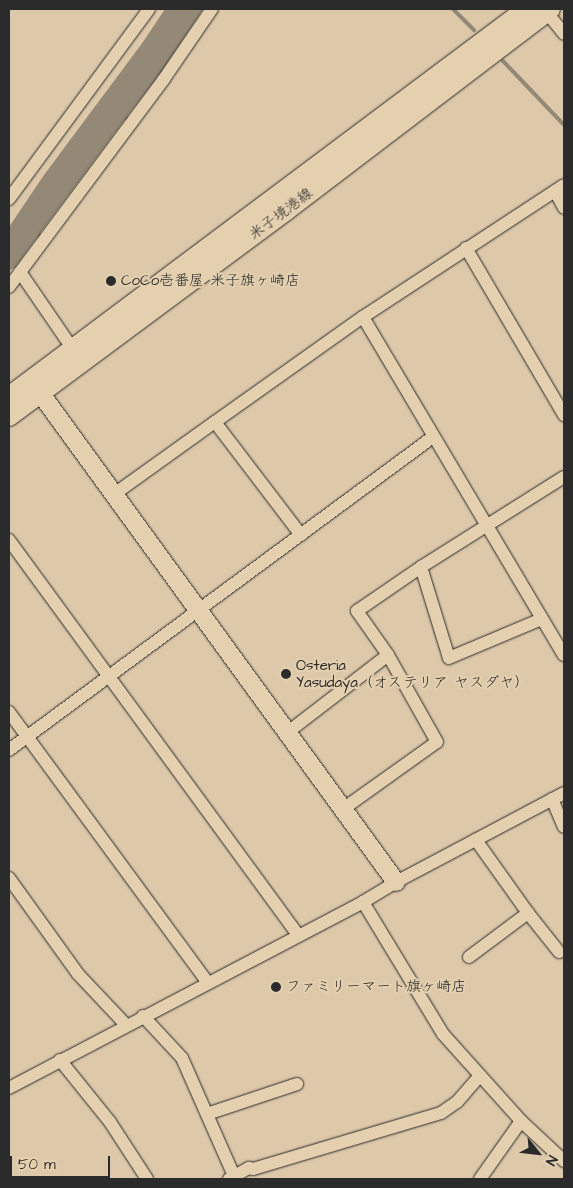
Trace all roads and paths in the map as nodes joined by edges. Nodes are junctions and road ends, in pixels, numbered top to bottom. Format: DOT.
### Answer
graph roads {
  1 [pos="149,9"];
  2 [pos="212,9"];
  3 [pos="526,9"];
  4 [pos="547,10"];
  5 [pos="564,34"];
  6 [pos="560,188"];
  7 [pos="9,200"];
  8 [pos="564,208"];
  9 [pos="466,248"];
  10 [pos="20,272"];
  11 [pos="9,287"];
  12 [pos="363,317"];
  13 [pos="72,348"];
  14 [pos="35,387"];
  15 [pos="9,397"];
  16 [pos="564,415"];
  17 [pos="9,416"];
  18 [pos="215,422"];
  19 [pos="433,437"];
  20 [pos="564,477"];
  21 [pos="113,494"];
  22 [pos="488,526"];
  23 [pos="301,535"];
  24 [pos="9,540"];
  25 [pos="421,567"];
  26 [pos="199,610"];
  27 [pos="542,619"];
  28 [pos="388,655"];
  29 [pos="564,655"];
  30 [pos="110,676"];
  31 [pos="9,712"];
  32 [pos="288,732"];
  33 [pos="27,737"];
  34 [pos="9,750"];
  35 [pos="564,793"];
  36 [pos="552,799"];
  37 [pos="343,808"];
  38 [pos="564,827"];
  39 [pos="476,840"];
  40 [pos="9,878"];
  41 [pos="396,882"];
  42 [pos="363,902"];
  43 [pos="528,913"];
  44 [pos="298,935"];
  45 [pos="560,952"];
  46 [pos="469,957"];
  47 [pos="207,982"];
  48 [pos="143,1016"];
  49 [pos="126,1025"];
  50 [pos="60,1060"];
  51 [pos="479,1077"];
  52 [pos="297,1084"];
  53 [pos="9,1088"];
  54 [pos="207,1114"];
  55 [pos="521,1121"];
  56 [pos="564,1161"];
  57 [pos="256,1174"];
  58 [pos="232,1178"];
  59 [pos="147,1179"];
  60 [pos="480,1179"];
  1 -- 7 [label="street"];
  2 -- 10 [label="street"];
  3 -- 13 [label="main road, 米子境港線"];
  4 -- 5 [label="street"];
  4 -- 14 [label="main road, 米子境港線"];
  6 -- 8 [label="street"];
  6 -- 9 [label="street"];
  9 -- 12 [label="street"];
  9 -- 16 [label="street"];
  10 -- 11 [label="street"];
  10 -- 13 [label="street"];
  12 -- 18 [label="street"];
  12 -- 19 [label="street"];
  13 -- 14 [label="main road, 米子境港線"];
  14 -- 15 [label="main road, 米子境港線"];
  14 -- 17 [label="main road, 米子境港線"];
  14 -- 21 [label="street"];
  18 -- 21 [label="street"];
  18 -- 23 [label="street"];
  19 -- 22 [label="street"];
  19 -- 23 [label="street"];
  20 -- 22 [label="street"];
  21 -- 26 [label="street"];
  22 -- 25 [label="street"];
  22 -- 27 [label="street"];
  23 -- 26 [label="street"];
  24 -- 30 [label="street"];
  25 -- 27 [label="street"];
  25 -- 28 [label="street"];
  26 -- 30 [label="street"];
  26 -- 32 [label="street"];
  27 -- 29 [label="street"];
  28 -- 32 [label="street"];
  28 -- 37 [label="street"];
  30 -- 33 [label="street"];
  30 -- 44 [label="street"];
  31 -- 33 [label="street"];
  32 -- 37 [label="street"];
  33 -- 34 [label="street"];
  33 -- 47 [label="street"];
  35 -- 36 [label="street"];
  36 -- 38 [label="street"];
  36 -- 39 [label="street"];
  37 -- 41 [label="street"];
  39 -- 41 [label="street"];
  39 -- 43 [label="street"];
  40 -- 49 [label="street"];
  41 -- 42 [label="street"];
  42 -- 44 [label="street"];
  42 -- 51 [label="street"];
  43 -- 45 [label="street"];
  43 -- 46 [label="street"];
  44 -- 47 [label="street"];
  47 -- 48 [label="street"];
  48 -- 49 [label="street"];
  48 -- 54 [label="street"];
  49 -- 50 [label="street"];
  50 -- 53 [label="street"];
  50 -- 59 [label="street"];
  51 -- 55 [label="street"];
  51 -- 57 [label="street"];
  52 -- 54 [label="street"];
  54 -- 58 [label="street"];
  55 -- 56 [label="street"];
  55 -- 60 [label="street"];
  57 -- 58 [label="street"];
}
